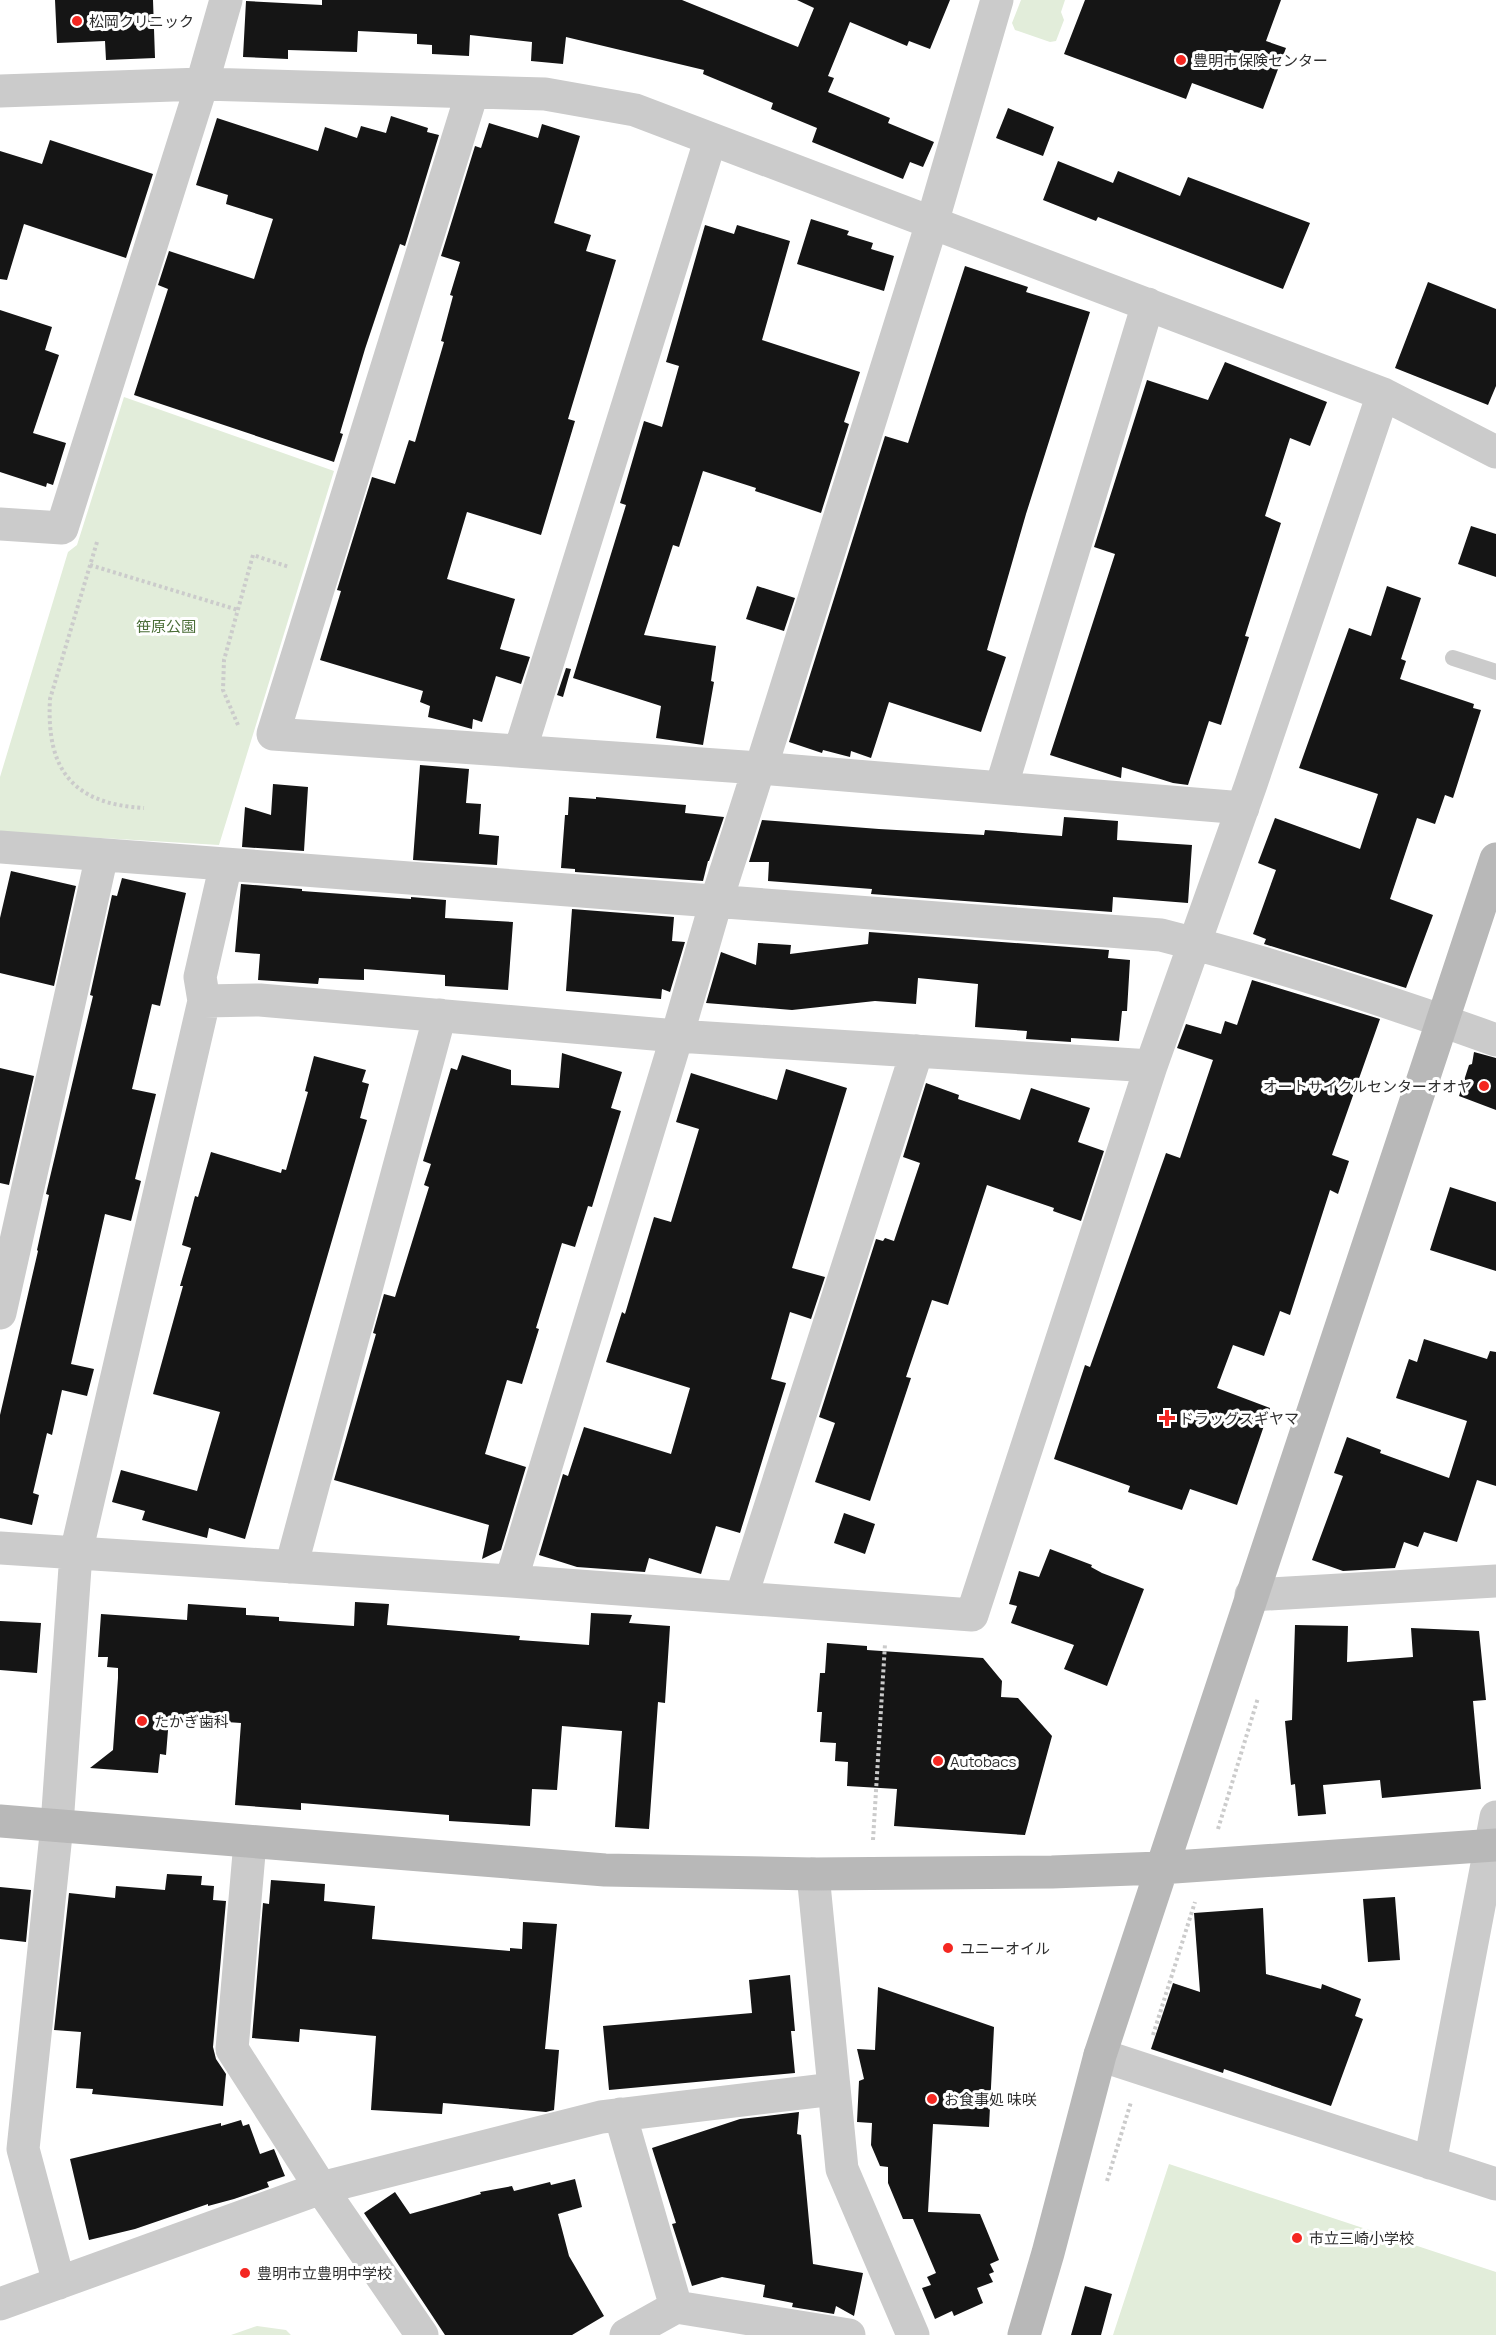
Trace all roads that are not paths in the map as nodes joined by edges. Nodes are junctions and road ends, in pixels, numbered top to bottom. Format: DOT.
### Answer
graph roads {
  1 [pos="226,0"];
  2 [pos="997,0"];
  3 [pos="202,84"];
  4 [pos="0,91"];
  5 [pos="472,93"];
  6 [pos="710,141"];
  7 [pos="932,223"];
  8 [pos="1148,304"];
  9 [pos="1383,394"];
  10 [pos="1496,452"];
  11 [pos="0,524"];
  12 [pos="1453,658"];
  13 [pos="1496,672"];
  14 [pos="520,751"];
  15 [pos="760,768"];
  16 [pos="1001,788"];
  17 [pos="1243,808"];
  18 [pos="0,847"];
  19 [pos="102,855"];
  20 [pos="1496,859"];
  21 [pos="226,864"];
  22 [pos="716,902"];
  23 [pos="1194,944"];
  24 [pos="204,1001"];
  25 [pos="440,1015"];
  26 [pos="1442,1020"];
  27 [pos="677,1036"];
  28 [pos="1496,1040"];
  29 [pos="917,1051"];
  30 [pos="1151,1066"];
  31 [pos="0,1313"];
  32 [pos="0,1548"];
  33 [pos="76,1553"];
  34 [pos="291,1567"];
  35 [pos="511,1581"];
  36 [pos="1496,1581"];
  37 [pos="1251,1595"];
  38 [pos="741,1598"];
  39 [pos="0,1821"];
  40 [pos="57,1825"];
  41 [pos="1494,1836"];
  42 [pos="250,1842"];
  43 [pos="1160,1868"];
  44 [pos="813,1874"];
  45 [pos="1100,2055"];
  46 [pos="834,2089"];
  47 [pos="620,2114"];
  48 [pos="1430,2163"];
  49 [pos="1496,2184"];
  50 [pos="321,2188"];
  51 [pos="59,2283"];
  52 [pos="0,2304"];
  53 [pos="676,2307"];
  54 [pos="422,2335"];
  55 [pos="626,2335"];
  56 [pos="849,2335"];
  57 [pos="913,2335"];
  58 [pos="1023,2335"];
  1 -- 3 [label="street"];
  2 -- 7 [label="street"];
  3 -- 4 [label="street"];
  3 -- 5 [label="street"];
  3 -- 11 [label="street"];
  5 -- 6 [label="street"];
  5 -- 14 [label="street"];
  6 -- 7 [label="street"];
  6 -- 14 [label="street"];
  7 -- 8 [label="street"];
  7 -- 15 [label="street"];
  8 -- 9 [label="street"];
  8 -- 16 [label="street"];
  9 -- 10 [label="street"];
  9 -- 17 [label="street"];
  12 -- 13 [label="lane"];
  14 -- 15 [label="street"];
  15 -- 16 [label="street"];
  15 -- 22 [label="street"];
  16 -- 17 [label="street"];
  17 -- 23 [label="street"];
  18 -- 19 [label="street"];
  19 -- 21 [label="street"];
  19 -- 31 [label="street"];
  20 -- 26 [label="street"];
  21 -- 22 [label="street"];
  21 -- 24 [label="street"];
  22 -- 23 [label="street"];
  22 -- 27 [label="street"];
  23 -- 26 [label="street"];
  23 -- 30 [label="street"];
  24 -- 25 [label="street"];
  24 -- 33 [label="street"];
  25 -- 27 [label="street"];
  25 -- 34 [label="street"];
  26 -- 28 [label="street"];
  26 -- 37 [label="street"];
  27 -- 29 [label="street"];
  27 -- 35 [label="street"];
  29 -- 30 [label="street"];
  29 -- 38 [label="street"];
  30 -- 38 [label="street"];
  32 -- 33 [label="street"];
  33 -- 34 [label="street"];
  33 -- 40 [label="street"];
  34 -- 35 [label="street"];
  35 -- 38 [label="street"];
  36 -- 37 [label="street"];
  37 -- 43 [label="street"];
  39 -- 40 [label="street"];
  40 -- 42 [label="street"];
  40 -- 51 [label="street"];
  41 -- 43 [label="street"];
  41 -- 48 [label="street"];
  42 -- 44 [label="street"];
  42 -- 50 [label="street"];
  43 -- 44 [label="street"];
  43 -- 45 [label="street"];
  44 -- 46 [label="street"];
  45 -- 48 [label="street"];
  45 -- 58 [label="street"];
  46 -- 47 [label="street"];
  46 -- 57 [label="street"];
  47 -- 50 [label="street"];
  47 -- 53 [label="street"];
  48 -- 49 [label="street"];
  50 -- 51 [label="street"];
  50 -- 54 [label="street"];
  51 -- 52 [label="street"];
  53 -- 55 [label="street"];
  53 -- 56 [label="street"];
}
